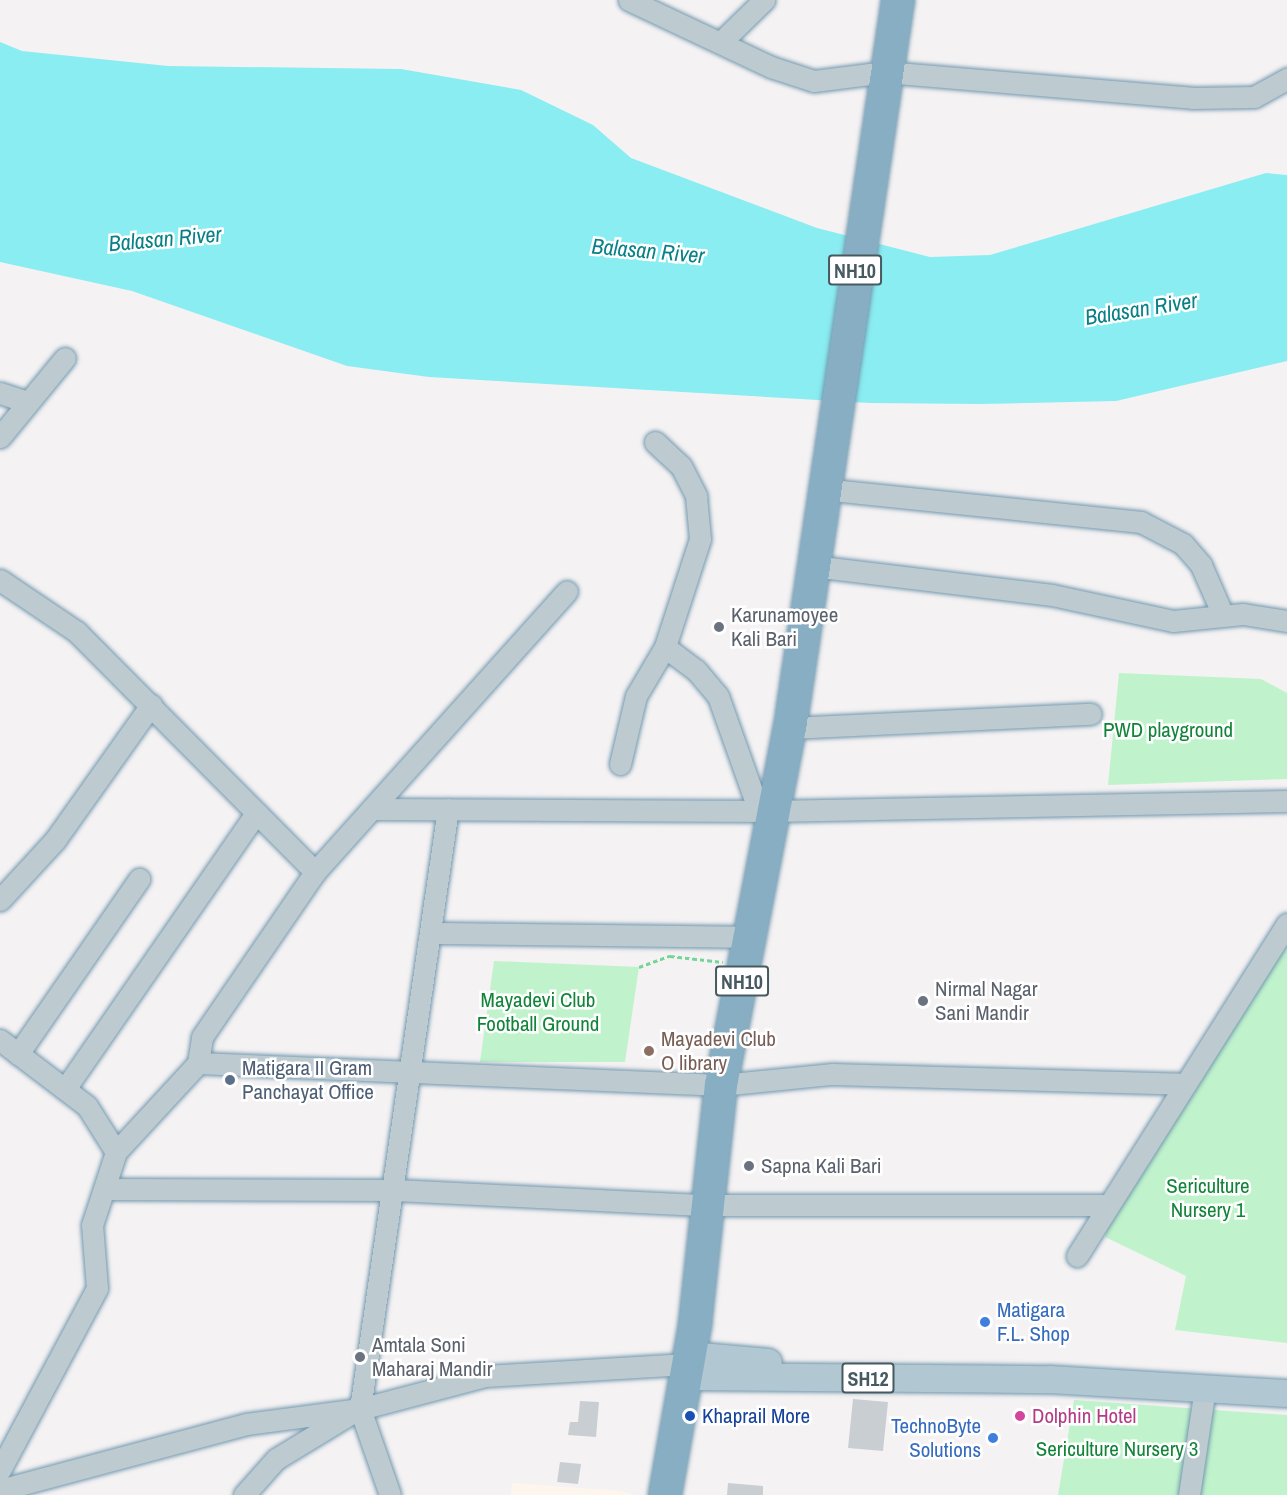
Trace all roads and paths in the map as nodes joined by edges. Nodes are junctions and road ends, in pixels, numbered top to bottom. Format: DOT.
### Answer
graph roads {
  1 [pos="629,0"];
  2 [pos="898,0"];
  3 [pos="759,2"];
  4 [pos="722,41"];
  5 [pos="885,72"];
  6 [pos="1287,80"];
  7 [pos="65,358"];
  8 [pos="0,393"];
  9 [pos="27,402"];
  10 [pos="0,437"];
  11 [pos="655,442"];
  12 [pos="823,478"];
  13 [pos="813,566"];
  14 [pos="0,580"];
  15 [pos="567,591"];
  16 [pos="1223,615"];
  17 [pos="1287,621"];
  18 [pos="665,647"];
  19 [pos="151,705"];
  20 [pos="1091,714"];
  21 [pos="790,728"];
  22 [pos="620,764"];
  23 [pos="1287,801"];
  24 [pos="375,809"];
  25 [pos="448,809"];
  26 [pos="765,811"];
  27 [pos="256,813"];
  28 [pos="315,872"];
  29 [pos="140,879"];
  30 [pos="0,900"];
  31 [pos="1287,924"];
  32 [pos="431,933"];
  33 [pos="748,951"];
  34 [pos="639,968"];
  35 [pos="0,1040"];
  36 [pos="18,1054"];
  37 [pos="198,1063"];
  38 [pos="412,1068"];
  39 [pos="1183,1084"];
  40 [pos="722,1085"];
  41 [pos="65,1089"];
  42 [pos="116,1152"];
  43 [pos="104,1189"];
  44 [pos="395,1190"];
  45 [pos="1107,1204"];
  46 [pos="706,1205"];
  47 [pos="1077,1256"];
  48 [pos="694,1324"];
  49 [pos="726,1357"];
  50 [pos="687,1365"];
  51 [pos="889,1378"];
  52 [pos="1205,1388"];
  53 [pos="1287,1393"];
  54 [pos="360,1409"];
  55 [pos="0,1470"];
  56 [pos="0,1490"];
  57 [pos="244,1495"];
  58 [pos="390,1495"];
  59 [pos="665,1495"];
  60 [pos="1189,1495"];
  1 -- 4 [label="street"];
  2 -- 5 [label="highway, NH10"];
  3 -- 4 [label="street"];
  4 -- 5 [label="street"];
  5 -- 6 [label="street"];
  5 -- 12 [label="highway, NH10"];
  7 -- 9 [label="street"];
  8 -- 9 [label="street"];
  9 -- 10 [label="street"];
  11 -- 18 [label="street"];
  12 -- 13 [label="highway, NH10"];
  12 -- 16 [label="street"];
  13 -- 16 [label="street"];
  13 -- 21 [label="highway, NH10"];
  14 -- 19 [label="street"];
  15 -- 24 [label="street"];
  16 -- 17 [label="street"];
  18 -- 22 [label="street"];
  18 -- 26 [label="street"];
  19 -- 27 [label="street"];
  19 -- 30 [label="street"];
  20 -- 21 [label="street"];
  21 -- 26 [label="highway, NH10"];
  23 -- 26 [label="street"];
  24 -- 25 [label="street"];
  24 -- 28 [label="street"];
  25 -- 26 [label="street"];
  25 -- 32 [label="street"];
  26 -- 33 [label="highway, NH10"];
  27 -- 28 [label="street"];
  27 -- 41 [label="street"];
  28 -- 37 [label="street"];
  29 -- 36 [label="street"];
  31 -- 39 [label="street"];
  32 -- 33 [label="street"];
  32 -- 38 [label="street"];
  33 -- 34 [label="path"];
  33 -- 40 [label="highway, NH10"];
  35 -- 36 [label="street"];
  36 -- 41 [label="street"];
  37 -- 38 [label="street"];
  37 -- 42 [label="street"];
  38 -- 40 [label="street"];
  38 -- 44 [label="street"];
  39 -- 40 [label="street"];
  39 -- 45 [label="street"];
  40 -- 46 [label="highway, NH10"];
  41 -- 42 [label="street"];
  42 -- 43 [label="street"];
  43 -- 44 [label="street"];
  43 -- 55 [label="street"];
  44 -- 46 [label="street"];
  44 -- 54 [label="street"];
  45 -- 46 [label="street"];
  45 -- 47 [label="street"];
  46 -- 48 [label="highway, NH10"];
  48 -- 49 [label="main road"];
  48 -- 50 [label="highway, NH10"];
  49 -- 50 [label="main road, SH12"];
  49 -- 51 [label="main road, SH12"];
  50 -- 51 [label="main road, SH12"];
  50 -- 54 [label="street"];
  50 -- 59 [label="highway, NH10"];
  51 -- 52 [label="main road, SH12"];
  52 -- 53 [label="main road, SH12"];
  52 -- 60 [label="street"];
  54 -- 56 [label="street"];
  54 -- 57 [label="street"];
  54 -- 58 [label="street"];
}
